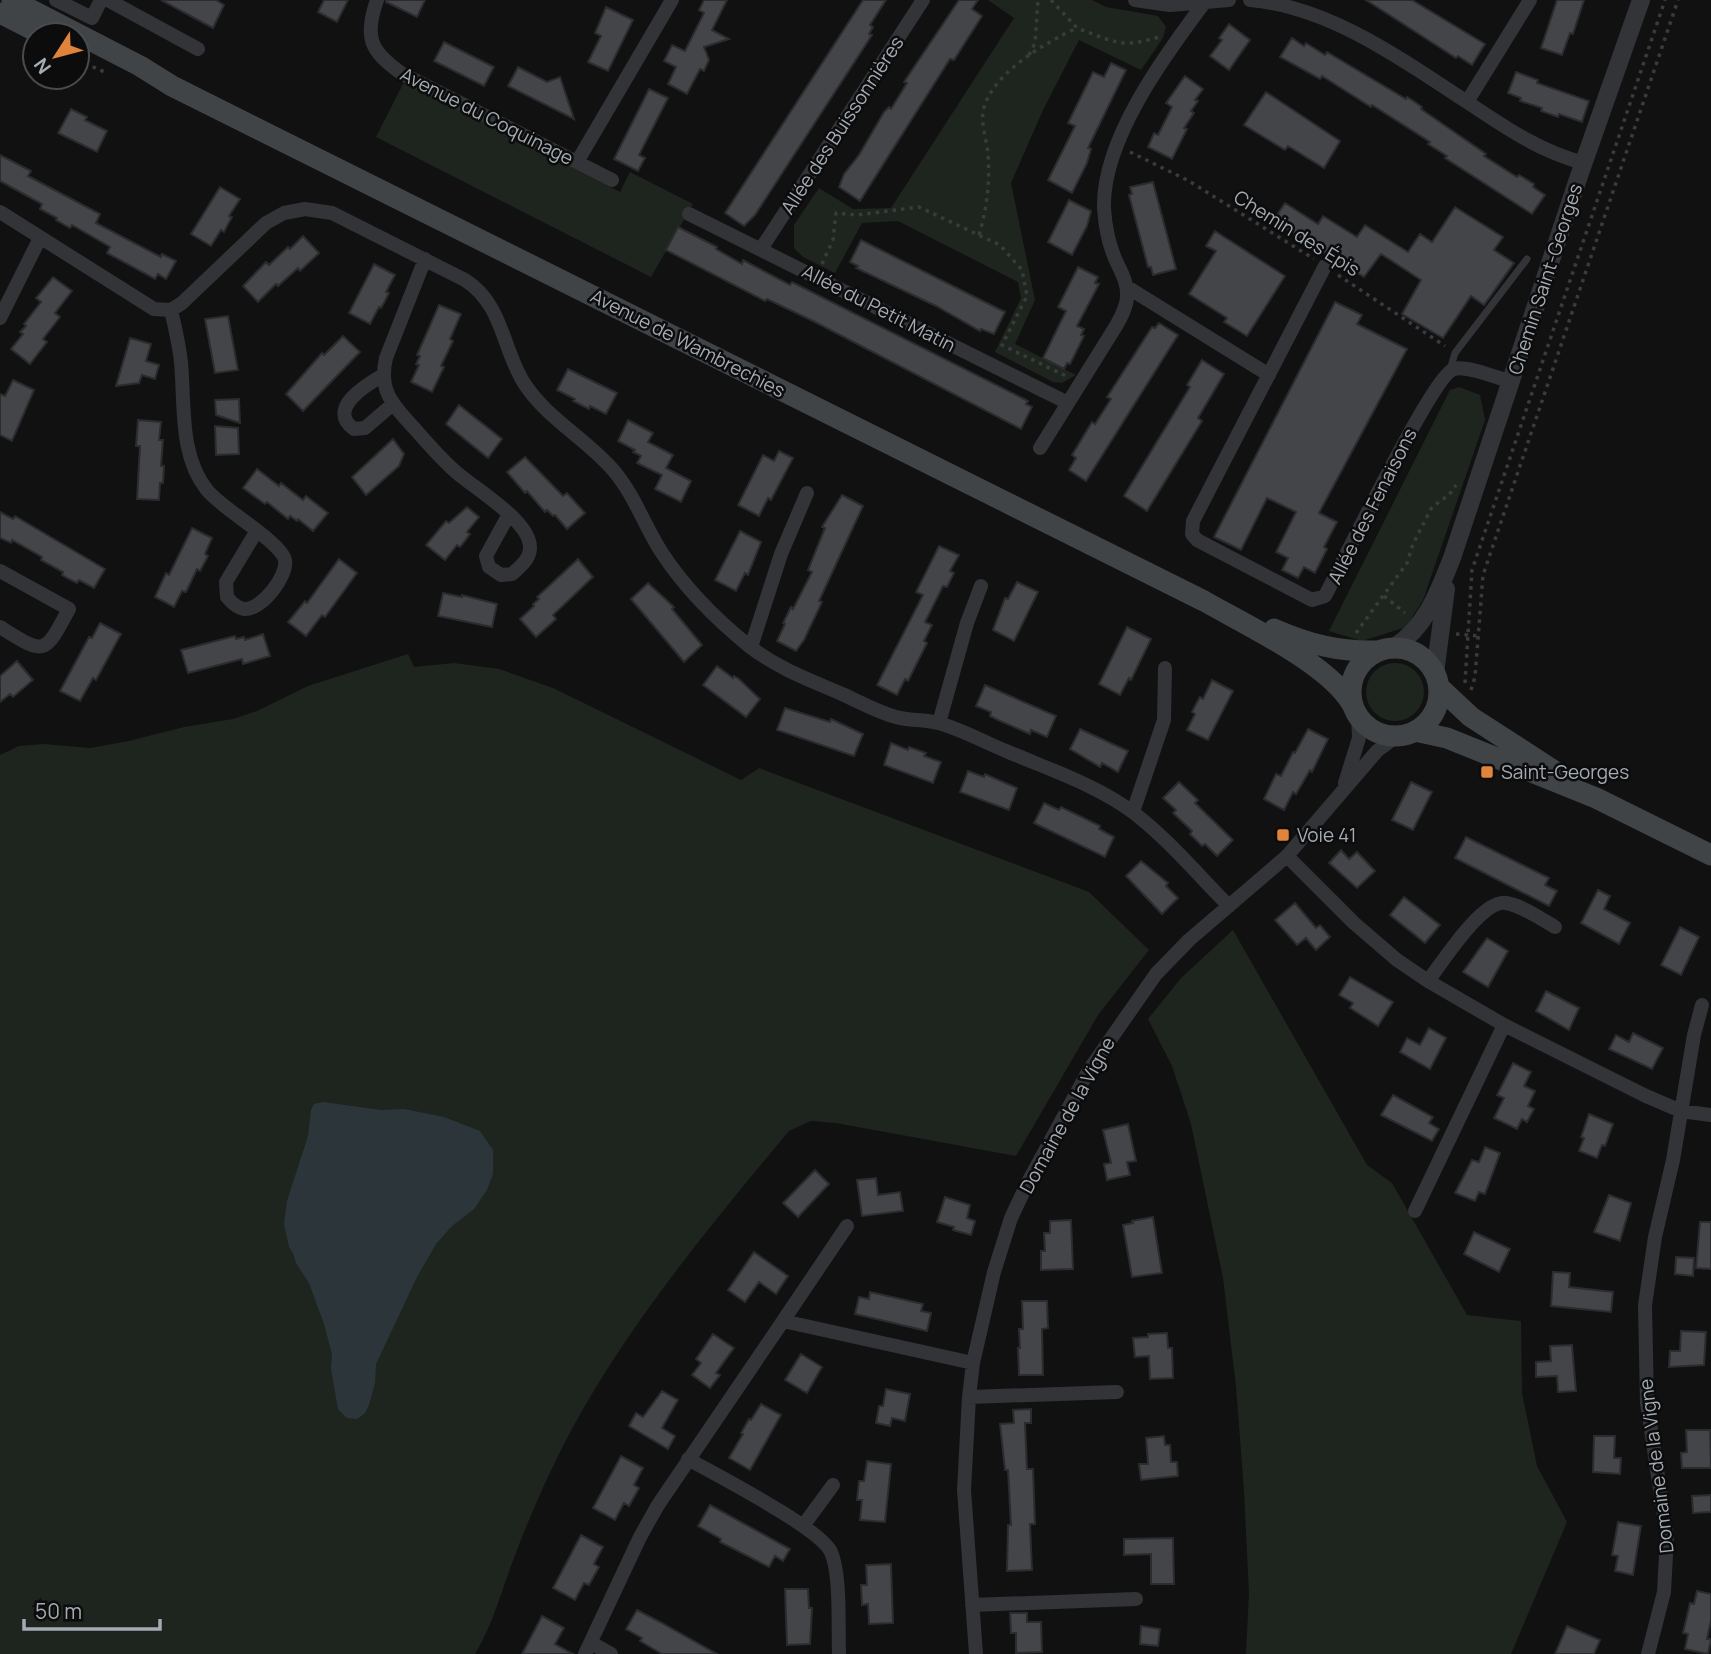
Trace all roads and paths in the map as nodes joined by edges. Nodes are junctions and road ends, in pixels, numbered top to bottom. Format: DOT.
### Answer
graph roads {
  1 [pos="12,0"];
  2 [pos="56,0"];
  3 [pos="101,0"];
  4 [pos="108,0"];
  5 [pos="377,0"];
  6 [pos="672,0"];
  7 [pos="923,0"];
  8 [pos="1038,0"];
  9 [pos="1051,0"];
  10 [pos="1135,0"];
  11 [pos="1229,0"];
  12 [pos="1250,0"];
  13 [pos="1530,0"];
  14 [pos="1641,0"];
  15 [pos="1665,0"];
  16 [pos="1678,0"];
  17 [pos="1204,2"];
  18 [pos="1288,3"];
  19 [pos="0,13"];
  20 [pos="21,24"];
  21 [pos="1077,28"];
  22 [pos="1175,40"];
  23 [pos="198,49"];
  24 [pos="91,54"];
  25 [pos="1028,57"];
  26 [pos="172,86"];
  27 [pos="1467,102"];
  28 [pos="1118,147"];
  29 [pos="577,162"];
  30 [pos="1584,163"];
  31 [pos="612,180"];
  32 [pos="0,212"];
  33 [pos="689,214"];
  34 [pos="979,235"];
  35 [pos="40,238"];
  36 [pos="761,249"];
  37 [pos="425,259"];
  38 [pos="1527,259"];
  39 [pos="1325,266"];
  40 [pos="815,276"];
  41 [pos="1127,287"];
  42 [pos="171,310"];
  43 [pos="0,318"];
  44 [pos="1455,353"];
  45 [pos="1450,371"];
  46 [pos="383,375"];
  47 [pos="1269,375"];
  48 [pos="1511,382"];
  49 [pos="1080,383"];
  50 [pos="1068,403"];
  51 [pos="393,404"];
  52 [pos="1040,448"];
  53 [pos="1459,477"];
  54 [pos="807,493"];
  55 [pos="509,514"];
  56 [pos="256,532"];
  57 [pos="1452,558"];
  58 [pos="0,570"];
  59 [pos="981,586"];
  60 [pos="1384,596"];
  61 [pos="1203,601"];
  62 [pos="1420,626"];
  63 [pos="4,634"];
  64 [pos="1478,636"];
  65 [pos="751,647"];
  66 [pos="1386,650"];
  67 [pos="1345,651"];
  68 [pos="1165,668"];
  69 [pos="1437,680"];
  70 [pos="1468,695"];
  71 [pos="1356,711"];
  72 [pos="939,723"];
  73 [pos="1406,734"];
  74 [pos="1339,797"];
  75 [pos="1596,798"];
  76 [pos="1133,812"];
  77 [pos="1711,855"];
  78 [pos="1287,856"];
  79 [pos="1228,906"];
  80 [pos="1555,927"];
  81 [pos="1428,981"];
  82 [pos="1702,1005"];
  83 [pos="1504,1025"];
  84 [pos="1681,1111"];
  85 [pos="1711,1115"];
  86 [pos="1415,1211"];
  87 [pos="847,1226"];
  88 [pos="783,1321"];
  89 [pos="973,1363"];
  90 [pos="1116,1392"];
  91 [pos="969,1397"];
  92 [pos="688,1459"];
  93 [pos="833,1485"];
  94 [pos="803,1526"];
  95 [pos="1136,1598"];
  96 [pos="972,1605"];
  97 [pos="588,1648"];
  98 [pos="611,1654"];
  99 [pos="839,1654"];
  100 [pos="976,1654"];
  101 [pos="1648,1654"];
  1 -- 26 [label="main road, Avenue de Wambrechies"];
  2 -- 3 [label="street"];
  4 -- 23 [label="street"];
  5 -- 29 [label="street, Avenue du Coquinage"];
  6 -- 29 [label="street"];
  7 -- 36 [label="street, Allée des Buissonnières"];
  8 -- 25 [label="path"];
  9 -- 21 [label="path"];
  10 -- 17 [label="street"];
  11 -- 17 [label="street"];
  12 -- 18 [label="street"];
  13 -- 27 [label="street"];
  14 -- 30 [label="street, Chemin Saint-Georges"];
  15 -- 64 [label="path"];
  16 -- 64 [label="path"];
  17 -- 22 [label="street"];
  18 -- 27 [label="street"];
  19 -- 20 [label="main road"];
  21 -- 22 [label="path"];
  21 -- 25 [label="path"];
  22 -- 28 [label="street"];
  24 -- 26 [label="main road, Avenue de Wambrechies"];
  25 -- 34 [label="path"];
  26 -- 61 [label="main road, Avenue de Wambrechies"];
  27 -- 30 [label="street"];
  28 -- 39 [label="path, Chemin des Épis"];
  28 -- 41 [label="street"];
  29 -- 31 [label="street, Avenue du Coquinage"];
  30 -- 48 [label="street, Chemin Saint-Georges"];
  32 -- 35 [label="street"];
  33 -- 36 [label="street, Allée du Petit Matin"];
  34 -- 40 [label="path"];
  34 -- 49 [label="path"];
  35 -- 42 [label="street"];
  35 -- 43 [label="street"];
  36 -- 40 [label="street, Allée du Petit Matin"];
  37 -- 42 [label="street"];
  37 -- 46 [label="street"];
  37 -- 65 [label="street"];
  38 -- 44 [label="lane, Chemin Saint-Georges"];
  39 -- 44 [label="path, Chemin des Épis"];
  39 -- 47 [label="street, Allée des Fenaisons"];
  40 -- 50 [label="street, Allée du Petit Matin"];
  41 -- 47 [label="street"];
  41 -- 49 [label="street"];
  42 -- 56 [label="street"];
  44 -- 45 [label="lane, Chemin Saint-Georges"];
  45 -- 47 [label="street, Allée des Fenaisons"];
  45 -- 48 [label="street"];
  46 -- 51 [label="street"];
  46 -- 51 [label="street"];
  48 -- 57 [label="street, Chemin Saint-Georges"];
  49 -- 50 [label="street"];
  50 -- 52 [label="street"];
  51 -- 55 [label="street"];
  53 -- 60 [label="path"];
  54 -- 65 [label="street"];
  56 -- 56 [label="street"];
  57 -- 62 [label="street, Chemin Saint-Georges"];
  57 -- 69 [label="street, Chemin Saint-Georges"];
  58 -- 63 [label="street"];
  59 -- 72 [label="street"];
  60 -- 62 [label="path"];
  60 -- 67 [label="path"];
  61 -- 67 [label="main road, Avenue de Wambrechies"];
  61 -- 71 [label="main road, Avenue de Wambrechies"];
  62 -- 66 [label="street, Chemin Saint-Georges"];
  64 -- 70 [label="path"];
  65 -- 72 [label="street"];
  66 -- 67 [label="main road, Avenue de Wambrechies"];
  66 -- 69 [label="main road"];
  66 -- 71 [label="main road"];
  68 -- 76 [label="street"];
  69 -- 73 [label="main road"];
  69 -- 75 [label="main road"];
  71 -- 73 [label="main road"];
  71 -- 74 [label="street, Domaine de la Vigne"];
  72 -- 76 [label="street"];
  73 -- 74 [label="street, Domaine de la Vigne"];
  73 -- 75 [label="main road"];
  74 -- 78 [label="street, Domaine de la Vigne"];
  75 -- 77 [label="main road"];
  76 -- 79 [label="street"];
  78 -- 79 [label="street, Domaine de la Vigne"];
  78 -- 81 [label="street"];
  79 -- 89 [label="street, Domaine de la Vigne"];
  80 -- 81 [label="street"];
  81 -- 83 [label="street"];
  82 -- 84 [label="street, Domaine de la Vigne"];
  83 -- 84 [label="street"];
  83 -- 86 [label="street"];
  84 -- 85 [label="street"];
  84 -- 101 [label="street, Domaine de la Vigne"];
  87 -- 88 [label="street"];
  88 -- 89 [label="street"];
  88 -- 92 [label="street"];
  89 -- 91 [label="street, Domaine de la Vigne"];
  90 -- 91 [label="street"];
  91 -- 96 [label="street, Domaine de la Vigne"];
  92 -- 94 [label="street"];
  92 -- 97 [label="street"];
  93 -- 94 [label="street"];
  94 -- 99 [label="street"];
  95 -- 96 [label="street"];
  96 -- 100 [label="street, Domaine de la Vigne"];
  97 -- 98 [label="street"];
}
